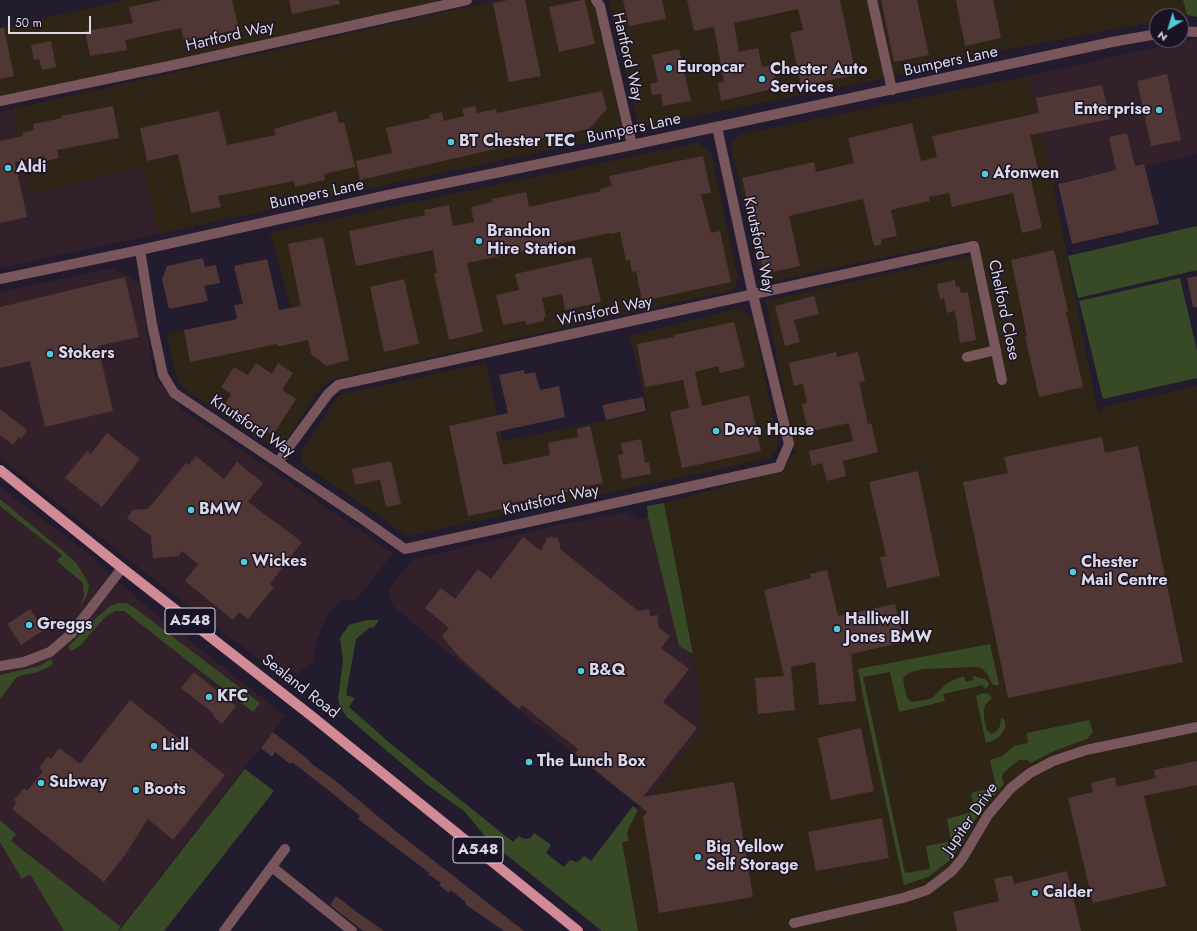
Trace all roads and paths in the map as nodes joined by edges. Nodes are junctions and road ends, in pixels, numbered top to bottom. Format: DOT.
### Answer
graph roads {
  1 [pos="467,0"];
  2 [pos="596,0"];
  3 [pos="872,0"];
  4 [pos="1149,35"];
  5 [pos="892,90"];
  6 [pos="0,101"];
  7 [pos="717,127"];
  8 [pos="632,145"];
  9 [pos="974,246"];
  10 [pos="140,250"];
  11 [pos="0,279"];
  12 [pos="753,295"];
  13 [pos="996,350"];
  14 [pos="968,357"];
  15 [pos="1002,380"];
  16 [pos="278,462"];
  17 [pos="0,470"];
  18 [pos="122,568"];
  19 [pos="0,666"];
  20 [pos="1197,727"];
  21 [pos="285,849"];
  22 [pos="272,867"];
  23 [pos="794,923"];
  24 [pos="224,931"];
  25 [pos="352,931"];
  26 [pos="578,931"];
  1 -- 6 [label="street, Hartford Way"];
  2 -- 8 [label="street, Hartford Way"];
  3 -- 5 [label="street"];
  4 -- 5 [label="street, Bumpers Lane"];
  5 -- 7 [label="street, Bumpers Lane"];
  7 -- 8 [label="street, Bumpers Lane"];
  7 -- 12 [label="street, Knutsford Way"];
  8 -- 10 [label="street, Bumpers Lane"];
  9 -- 12 [label="street, Winsford Way"];
  9 -- 13 [label="street, Chelford Close"];
  10 -- 11 [label="street, Bumpers Lane"];
  10 -- 16 [label="street, Knutsford Way"];
  12 -- 16 [label="street, Winsford Way"];
  12 -- 16 [label="street, Knutsford Way"];
  13 -- 14 [label="street"];
  13 -- 15 [label="street, Chelford Close"];
  17 -- 18 [label="main road, Sealand Road / A548"];
  18 -- 19 [label="street"];
  18 -- 26 [label="main road, Sealand Road / A548"];
  20 -- 23 [label="street, Jupiter Drive"];
  21 -- 22 [label="street"];
  22 -- 24 [label="street"];
  22 -- 25 [label="street"];
}
